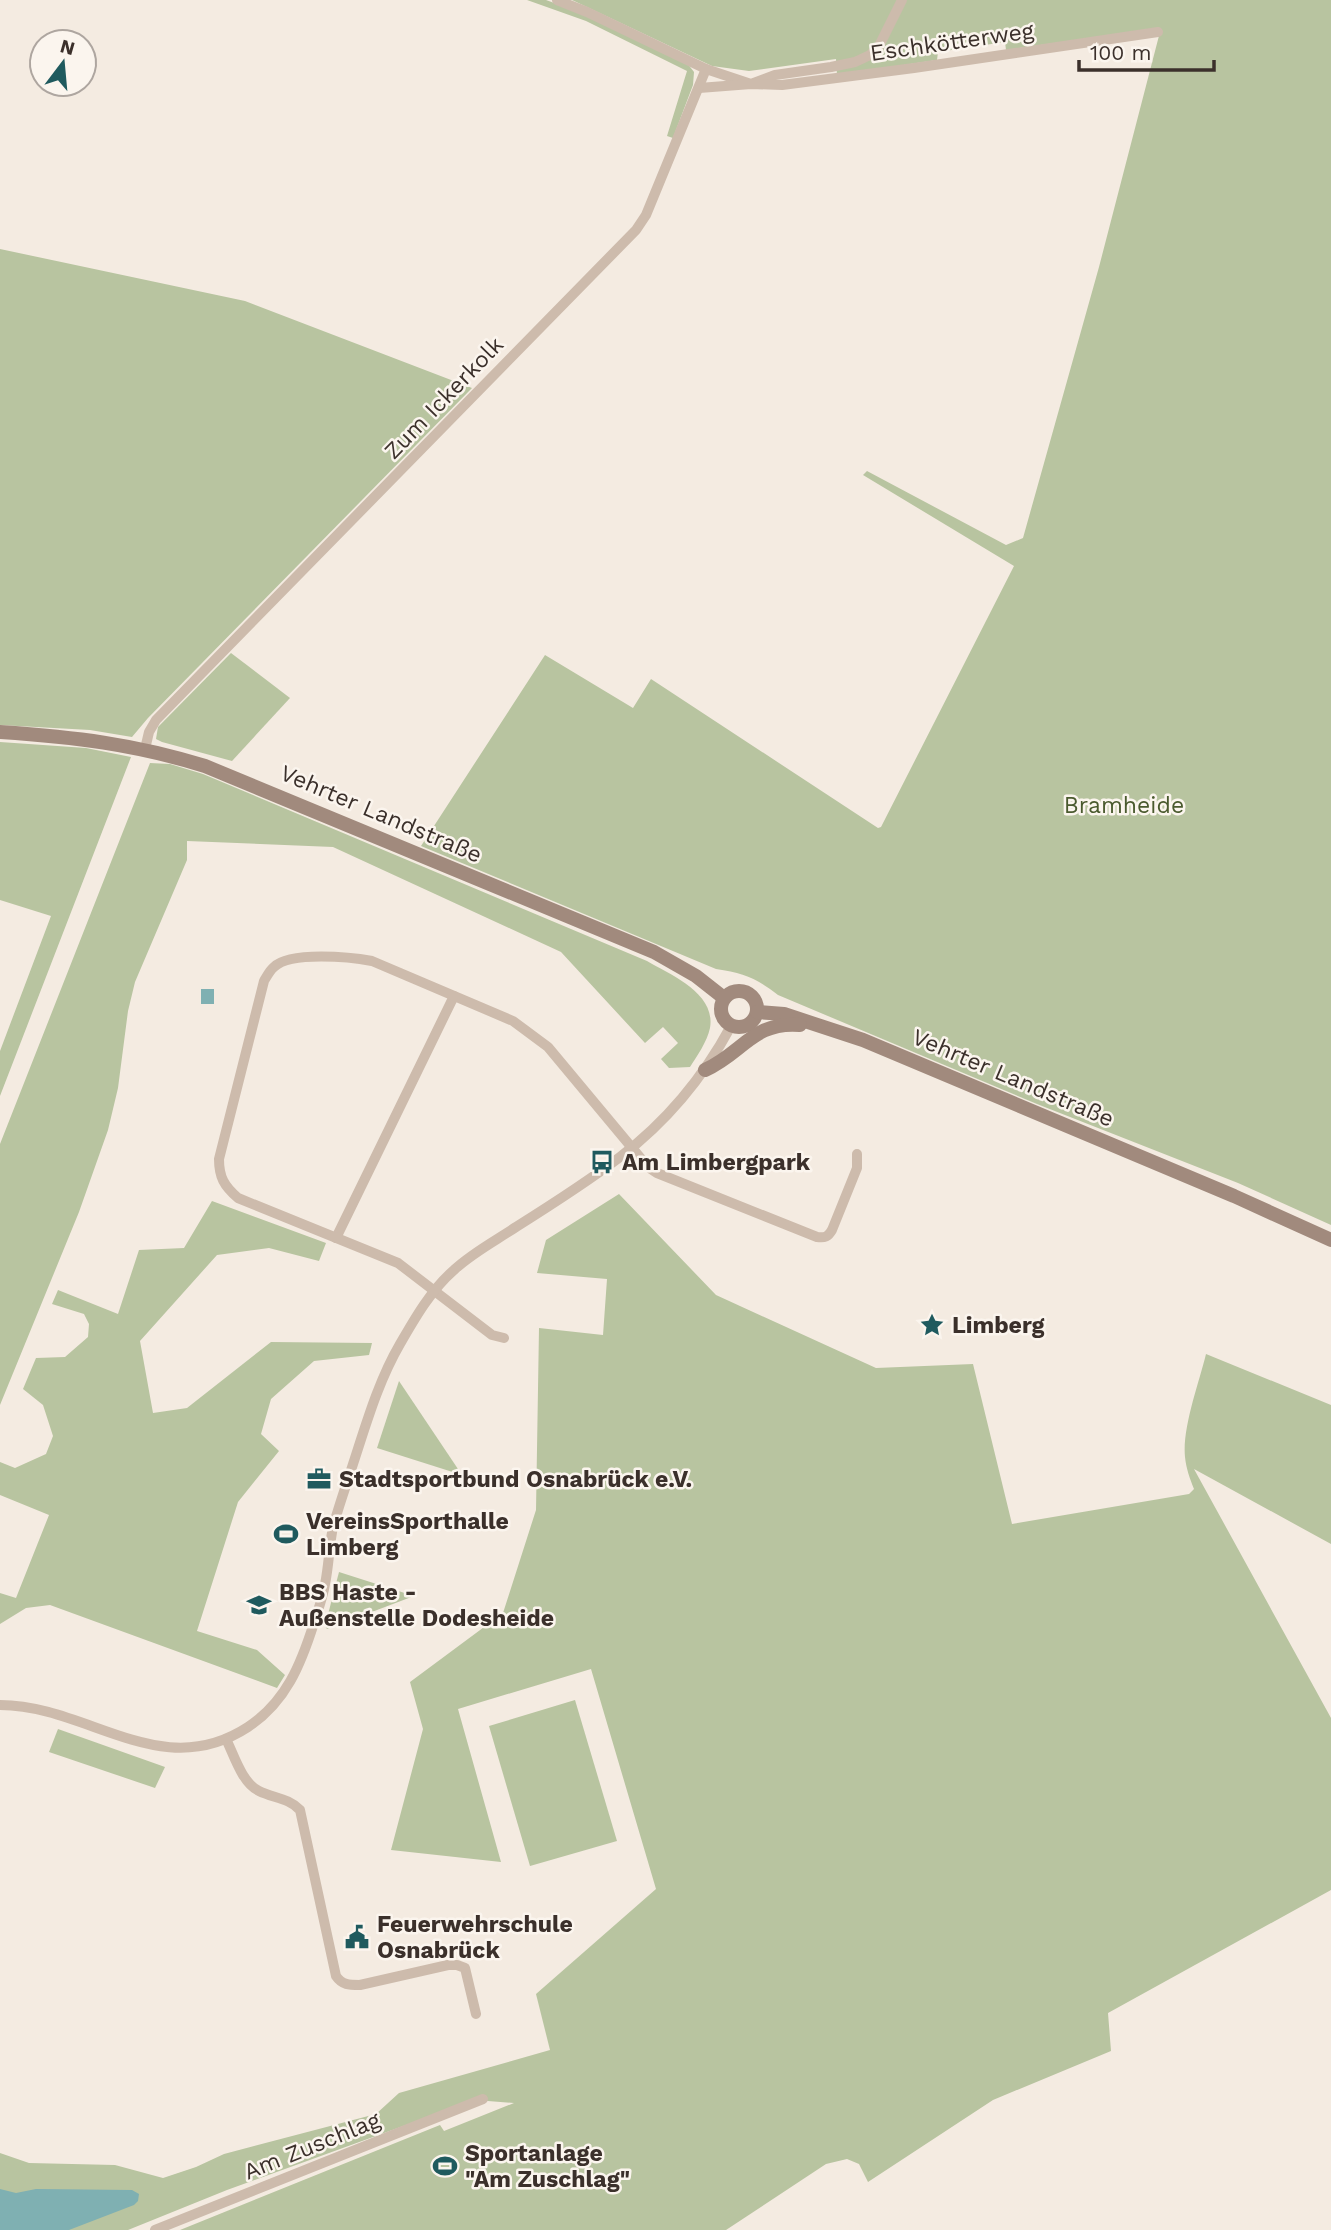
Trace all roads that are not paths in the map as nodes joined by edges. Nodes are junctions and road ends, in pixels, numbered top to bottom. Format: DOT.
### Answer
graph roads {
  1 [pos="557,0"];
  2 [pos="902,0"];
  3 [pos="1158,32"];
  4 [pos="706,69"];
  5 [pos="751,84"];
  6 [pos="699,88"];
  7 [pos="0,732"];
  8 [pos="145,749"];
  9 [pos="454,996"];
  10 [pos="724,998"];
  11 [pos="757,1012"];
  12 [pos="812,1022"];
  13 [pos="731,1026"];
  14 [pos="705,1070"];
  15 [pos="631,1148"];
  16 [pos="857,1154"];
  17 [pos="336,1238"];
  18 [pos="1331,1240"];
  19 [pos="435,1291"];
  20 [pos="504,1338"];
  21 [pos="0,1705"];
  22 [pos="226,1739"];
  23 [pos="476,2014"];
  24 [pos="483,2099"];
  25 [pos="155,2230"];
  1 -- 4 [label="street"];
  2 -- 5 [label="street"];
  3 -- 5 [label="street, Eschkötterweg"];
  4 -- 5 [label="street"];
  4 -- 6 [label="street, Zum Ickerkolk"];
  5 -- 6 [label="street"];
  6 -- 8 [label="street, Zum Ickerkolk"];
  7 -- 8 [label="main road, Vehrter Landstraße"];
  8 -- 10 [label="main road, Vehrter Landstraße"];
  9 -- 15 [label="street"];
  9 -- 17 [label="street"];
  9 -- 17 [label="street"];
  10 -- 11 [label="main road"];
  10 -- 13 [label="main road"];
  11 -- 12 [label="main road, Vehrter Landstraße"];
  11 -- 13 [label="main road"];
  12 -- 14 [label="main road"];
  12 -- 18 [label="main road, Vehrter Landstraße"];
  13 -- 14 [label="street"];
  14 -- 15 [label="street"];
  15 -- 16 [label="street"];
  15 -- 19 [label="street"];
  17 -- 19 [label="street"];
  19 -- 20 [label="street"];
  19 -- 22 [label="street"];
  21 -- 22 [label="street"];
  22 -- 23 [label="street"];
  24 -- 25 [label="street, Am Zuschlag"];
}
